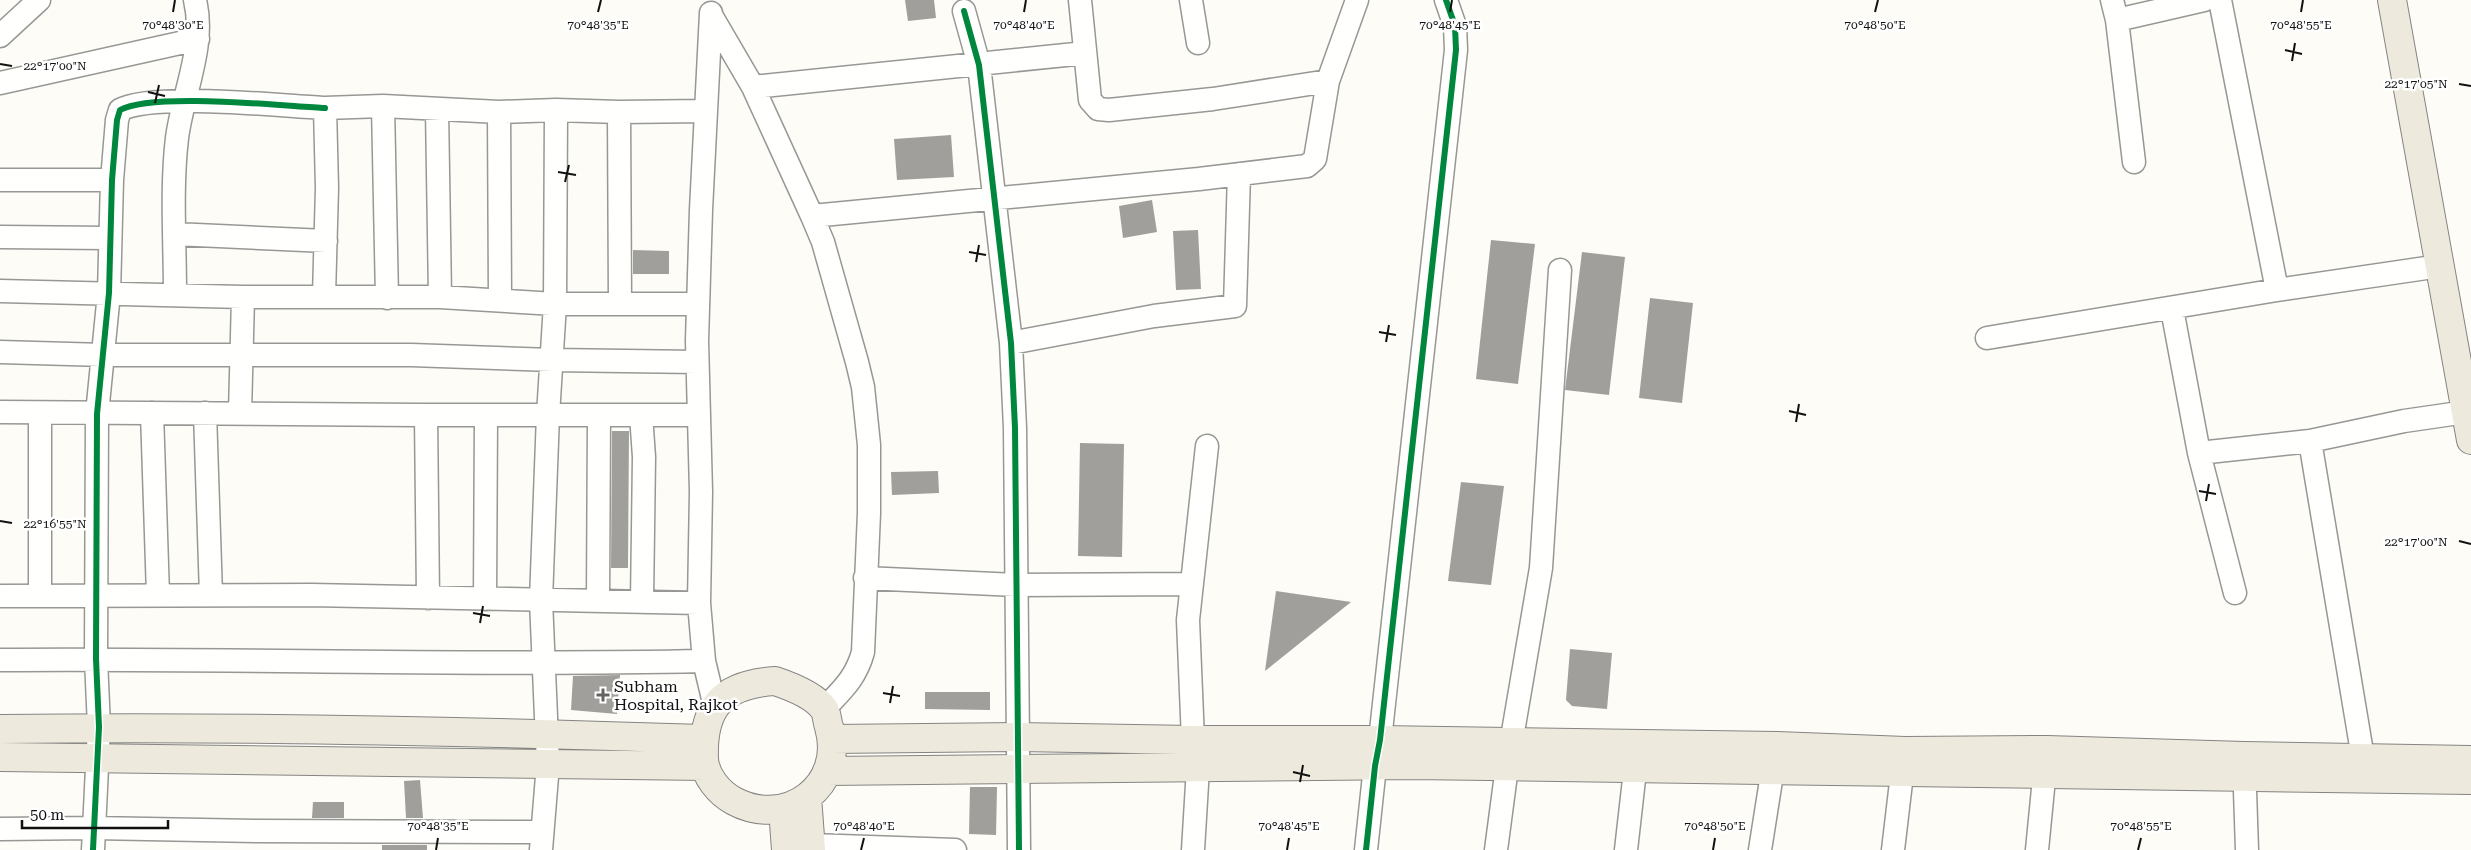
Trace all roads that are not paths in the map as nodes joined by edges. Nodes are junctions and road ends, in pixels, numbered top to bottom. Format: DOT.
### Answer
graph roads {
  1 [pos="39,0"];
  2 [pos="195,0"];
  3 [pos="1080,0"];
  4 [pos="1191,0"];
  5 [pos="1357,0"];
  6 [pos="1446,0"];
  7 [pos="2204,0"];
  8 [pos="2220,0"];
  9 [pos="2392,0"];
  10 [pos="711,8"];
  11 [pos="2115,10"];
  12 [pos="964,11"];
  13 [pos="0,36"];
  14 [pos="1198,43"];
  15 [pos="196,49"];
  16 [pos="1085,53"];
  17 [pos="979,64"];
  18 [pos="1328,81"];
  19 [pos="0,82"];
  20 [pos="753,87"];
  21 [pos="186,94"];
  22 [pos="383,106"];
  23 [pos="325,108"];
  24 [pos="437,109"];
  25 [pos="556,110"];
  26 [pos="706,111"];
  27 [pos="499,112"];
  28 [pos="619,112"];
  29 [pos="2134,162"];
  30 [pos="1239,174"];
  31 [pos="0,180"];
  32 [pos="112,180"];
  33 [pos="995,197"];
  34 [pos="812,216"];
  35 [pos="175,234"];
  36 [pos="0,237"];
  37 [pos="109,238"];
  38 [pos="326,241"];
  39 [pos="2440,266"];
  40 [pos="1560,270"];
  41 [pos="2277,290"];
  42 [pos="0,291"];
  43 [pos="109,292"];
  44 [pos="175,294"];
  45 [pos="243,296"];
  46 [pos="324,296"];
  47 [pos="440,297"];
  48 [pos="386,298"];
  49 [pos="500,300"];
  50 [pos="620,303"];
  51 [pos="555,304"];
  52 [pos="698,304"];
  53 [pos="2172,309"];
  54 [pos="1987,338"];
  55 [pos="1011,343"];
  56 [pos="0,352"];
  57 [pos="104,355"];
  58 [pos="241,355"];
  59 [pos="552,360"];
  60 [pos="697,362"];
  61 [pos="0,412"];
  62 [pos="2466,412"];
  63 [pos="152,413"];
  64 [pos="205,413"];
  65 [pos="240,413"];
  66 [pos="40,414"];
  67 [pos="97,414"];
  68 [pos="486,415"];
  69 [pos="548,415"];
  70 [pos="600,415"];
  71 [pos="642,415"];
  72 [pos="699,415"];
  73 [pos="426,416"];
  74 [pos="2471,440"];
  75 [pos="2310,441"];
  76 [pos="1207,446"];
  77 [pos="2199,453"];
  78 [pos="866,578"];
  79 [pos="1192,584"];
  80 [pos="1016,585"];
  81 [pos="2235,593"];
  82 [pos="96,595"];
  83 [pos="158,595"];
  84 [pos="211,595"];
  85 [pos="0,596"];
  86 [pos="40,596"];
  87 [pos="428,598"];
  88 [pos="485,599"];
  89 [pos="542,600"];
  90 [pos="598,601"];
  91 [pos="642,602"];
  92 [pos="699,603"];
  93 [pos="96,659"];
  94 [pos="0,660"];
  95 [pos="704,662"];
  96 [pos="543,664"];
  97 [pos="715,707"];
  98 [pos="824,709"];
  99 [pos="99,727"];
  100 [pos="0,728"];
  101 [pos="546,734"];
  102 [pos="1018,737"];
  103 [pos="832,739"];
  104 [pos="1193,740"];
  105 [pos="1380,740"];
  106 [pos="704,753"];
  107 [pos="1509,754"];
  108 [pos="0,757"];
  109 [pos="97,757"];
  110 [pos="1637,757"];
  111 [pos="2363,758"];
  112 [pos="1775,759"];
  113 [pos="2471,760"];
  114 [pos="1903,762"];
  115 [pos="2045,763"];
  116 [pos="548,764"];
  117 [pos="1375,766"];
  118 [pos="1198,768"];
  119 [pos="2244,768"];
  120 [pos="1017,770"];
  121 [pos="827,771"];
  122 [pos="2471,780"];
  123 [pos="807,797"];
  124 [pos="783,809"];
  125 [pos="93,828"];
  126 [pos="0,829"];
  127 [pos="542,841"];
  128 [pos="803,848"];
  129 [pos="93,850"];
  130 [pos="955,850"];
  131 [pos="1019,850"];
  132 [pos="1193,850"];
  133 [pos="1366,850"];
  134 [pos="1496,850"];
  135 [pos="1626,850"];
  136 [pos="1760,850"];
  137 [pos="1893,850"];
  138 [pos="2037,850"];
  139 [pos="2248,850"];
  1 -- 13 [label="street"];
  2 -- 15 [label="street"];
  3 -- 16 [label="street"];
  4 -- 14 [label="street"];
  5 -- 18 [label="street"];
  6 -- 105 [label="street"];
  7 -- 11 [label="street"];
  8 -- 41 [label="street"];
  9 -- 39 [label="main road"];
  10 -- 20 [label="street"];
  10 -- 26 [label="street"];
  11 -- 29 [label="street"];
  12 -- 17 [label="street"];
  15 -- 19 [label="street"];
  15 -- 21 [label="street"];
  16 -- 17 [label="street"];
  16 -- 18 [label="street"];
  17 -- 20 [label="street"];
  17 -- 33 [label="street"];
  18 -- 30 [label="street"];
  20 -- 34 [label="street"];
  21 -- 23 [label="street"];
  21 -- 32 [label="street"];
  21 -- 35 [label="street"];
  22 -- 23 [label="street"];
  22 -- 24 [label="street"];
  22 -- 48 [label="street"];
  23 -- 38 [label="street"];
  24 -- 27 [label="street"];
  24 -- 47 [label="street"];
  25 -- 27 [label="street"];
  25 -- 28 [label="street"];
  25 -- 51 [label="street"];
  26 -- 28 [label="street"];
  26 -- 52 [label="street"];
  27 -- 49 [label="street"];
  28 -- 50 [label="street"];
  30 -- 33 [label="street"];
  30 -- 55 [label="street"];
  31 -- 32 [label="street"];
  32 -- 37 [label="street"];
  33 -- 34 [label="street"];
  33 -- 55 [label="street"];
  34 -- 78 [label="street"];
  35 -- 38 [label="street"];
  35 -- 44 [label="street"];
  36 -- 37 [label="street"];
  37 -- 43 [label="street"];
  38 -- 46 [label="street"];
  39 -- 41 [label="street"];
  39 -- 62 [label="main road"];
  40 -- 107 [label="street"];
  41 -- 53 [label="street"];
  42 -- 43 [label="street"];
  43 -- 44 [label="street"];
  43 -- 57 [label="street"];
  44 -- 45 [label="street"];
  45 -- 46 [label="street"];
  45 -- 58 [label="street"];
  46 -- 48 [label="street"];
  47 -- 48 [label="street"];
  47 -- 49 [label="street"];
  49 -- 51 [label="street"];
  50 -- 51 [label="street"];
  50 -- 52 [label="street"];
  51 -- 59 [label="street"];
  52 -- 60 [label="street"];
  53 -- 54 [label="street"];
  53 -- 77 [label="street"];
  55 -- 80 [label="street"];
  56 -- 57 [label="street"];
  57 -- 58 [label="street"];
  57 -- 67 [label="street"];
  58 -- 59 [label="street"];
  58 -- 65 [label="street"];
  59 -- 60 [label="street"];
  59 -- 69 [label="street"];
  60 -- 72 [label="street"];
  61 -- 66 [label="street"];
  62 -- 74 [label="main road"];
  62 -- 75 [label="street"];
  63 -- 64 [label="street"];
  63 -- 67 [label="street"];
  63 -- 83 [label="street"];
  64 -- 65 [label="street"];
  64 -- 84 [label="street"];
  65 -- 73 [label="street"];
  66 -- 67 [label="street"];
  66 -- 86 [label="street"];
  67 -- 82 [label="street"];
  68 -- 69 [label="street"];
  68 -- 73 [label="street"];
  68 -- 88 [label="street"];
  69 -- 70 [label="street"];
  69 -- 89 [label="street"];
  70 -- 71 [label="street"];
  70 -- 90 [label="street"];
  71 -- 72 [label="street"];
  71 -- 91 [label="street"];
  72 -- 92 [label="street"];
  73 -- 87 [label="street"];
  75 -- 77 [label="street"];
  75 -- 111 [label="street"];
  76 -- 79 [label="street"];
  77 -- 81 [label="street"];
  78 -- 80 [label="street"];
  78 -- 98 [label="street"];
  79 -- 80 [label="street"];
  79 -- 104 [label="street"];
  80 -- 102 [label="street"];
  82 -- 83 [label="street"];
  82 -- 86 [label="street"];
  82 -- 93 [label="street"];
  83 -- 84 [label="street"];
  84 -- 87 [label="street"];
  85 -- 86 [label="street"];
  87 -- 88 [label="street"];
  88 -- 89 [label="street"];
  89 -- 90 [label="street"];
  89 -- 96 [label="street"];
  90 -- 91 [label="street"];
  91 -- 92 [label="street"];
  92 -- 95 [label="street"];
  93 -- 94 [label="street"];
  93 -- 96 [label="street"];
  93 -- 99 [label="street"];
  95 -- 96 [label="street"];
  95 -- 97 [label="street"];
  96 -- 101 [label="street"];
  97 -- 98 [label="main road"];
  97 -- 106 [label="main road"];
  98 -- 103 [label="main road"];
  99 -- 100 [label="main road"];
  99 -- 101 [label="main road"];
  99 -- 109 [label="street"];
  101 -- 106 [label="main road"];
  101 -- 116 [label="street"];
  102 -- 103 [label="main road"];
  102 -- 104 [label="main road"];
  102 -- 120 [label="street"];
  103 -- 121 [label="main road"];
  104 -- 105 [label="main road"];
  104 -- 118 [label="street"];
  105 -- 107 [label="main road"];
  105 -- 117 [label="street"];
  106 -- 116 [label="main road"];
  106 -- 124 [label="main road"];
  107 -- 110 [label="main road"];
  107 -- 117 [label="main road"];
  107 -- 134 [label="street"];
  108 -- 109 [label="main road"];
  109 -- 116 [label="main road"];
  109 -- 125 [label="street"];
  110 -- 112 [label="main road"];
  110 -- 135 [label="street"];
  111 -- 113 [label="main road"];
  111 -- 119 [label="main road"];
  112 -- 114 [label="main road"];
  112 -- 136 [label="street"];
  114 -- 115 [label="main road"];
  114 -- 137 [label="street"];
  115 -- 119 [label="main road"];
  115 -- 138 [label="street"];
  116 -- 127 [label="street"];
  117 -- 118 [label="main road"];
  117 -- 133 [label="street"];
  118 -- 120 [label="main road"];
  118 -- 132 [label="street"];
  119 -- 122 [label="main road"];
  119 -- 139 [label="street"];
  120 -- 121 [label="main road"];
  120 -- 131 [label="street"];
  121 -- 123 [label="main road"];
  123 -- 124 [label="main road"];
  123 -- 128 [label="main road"];
  124 -- 128 [label="main road"];
  125 -- 126 [label="street"];
  125 -- 127 [label="street"];
  125 -- 129 [label="street"];
  128 -- 130 [label="street"];
}
